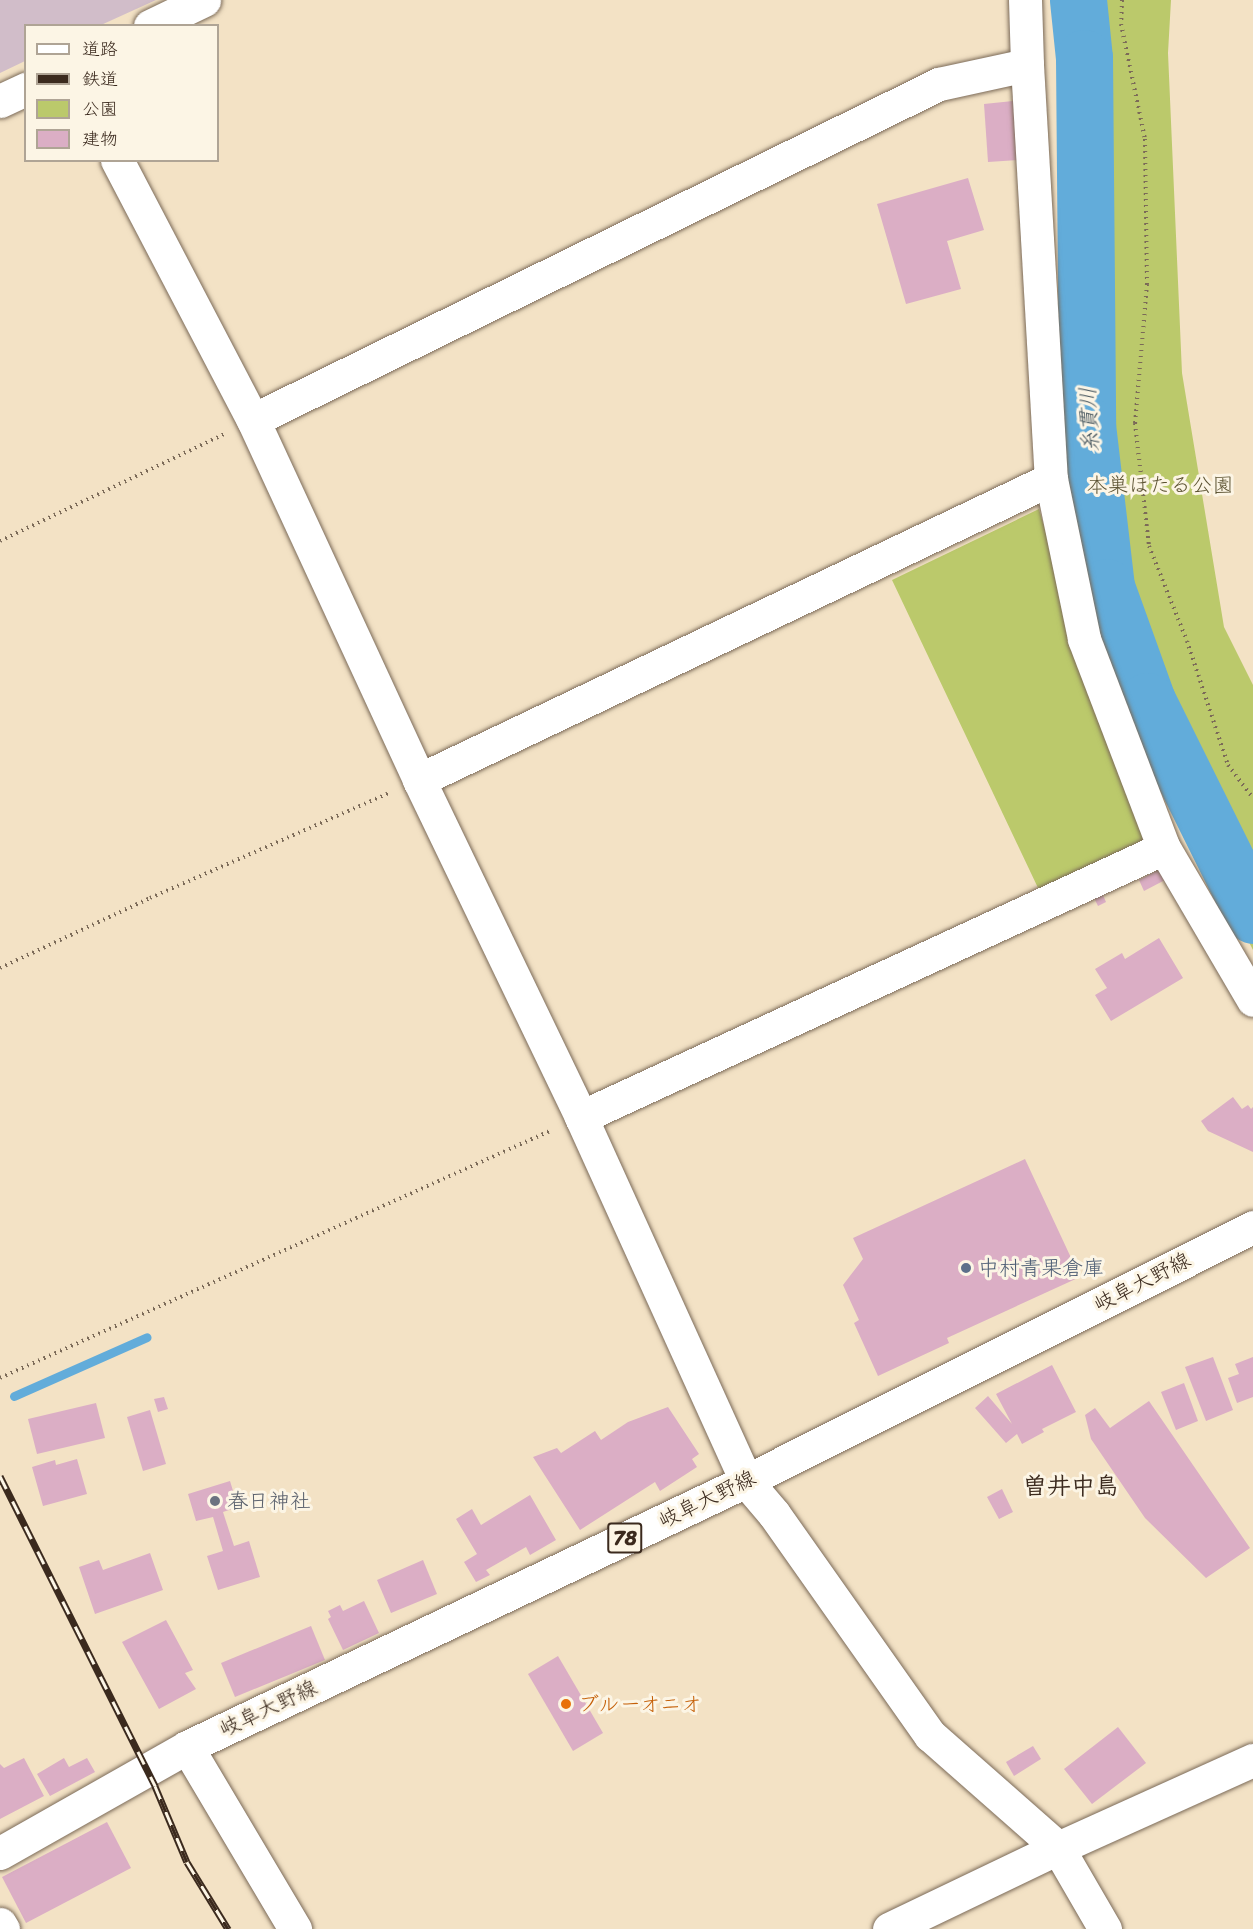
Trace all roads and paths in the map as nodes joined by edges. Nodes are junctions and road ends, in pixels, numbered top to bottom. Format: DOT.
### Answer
graph roads {
  1 [pos="204,0"];
  2 [pos="1025,0"];
  3 [pos="1122,0"];
  4 [pos="154,24"];
  5 [pos="1027,64"];
  6 [pos="24,90"];
  7 [pos="0,101"];
  8 [pos="118,162"];
  9 [pos="253,420"];
  10 [pos="1051,479"];
  11 [pos="0,541"];
  12 [pos="419,780"];
  13 [pos="1253,798"];
  14 [pos="1164,848"];
  15 [pos="0,968"];
  16 [pos="1253,1000"];
  17 [pos="581,1117"];
  18 [pos="1251,1233"];
  19 [pos="0,1378"];
  20 [pos="746,1480"];
  21 [pos="187,1747"];
  22 [pos="1253,1760"];
  23 [pos="1058,1848"];
  24 [pos="0,1853"];
  25 [pos="0,1923"];
  26 [pos="3,1929"];
  27 [pos="295,1929"];
  28 [pos="889,1929"];
  29 [pos="1105,1929"];
  1 -- 4 [label="street"];
  2 -- 5 [label="street"];
  3 -- 13 [label="path"];
  5 -- 9 [label="street"];
  5 -- 10 [label="street"];
  6 -- 7 [label="street"];
  8 -- 9 [label="street"];
  9 -- 11 [label="path"];
  9 -- 12 [label="street"];
  10 -- 12 [label="street"];
  10 -- 14 [label="street"];
  12 -- 15 [label="path"];
  12 -- 17 [label="street"];
  14 -- 16 [label="street"];
  14 -- 17 [label="street"];
  17 -- 19 [label="path"];
  17 -- 20 [label="street"];
  18 -- 20 [label="street, 岐阜大野線 / 78"];
  20 -- 21 [label="street, 岐阜大野線 / 78"];
  20 -- 23 [label="street"];
  21 -- 24 [label="street, 岐阜大野線 / 78"];
  21 -- 27 [label="street"];
  22 -- 23 [label="street"];
  23 -- 28 [label="street"];
  23 -- 29 [label="street"];
  25 -- 26 [label="street"];
}
